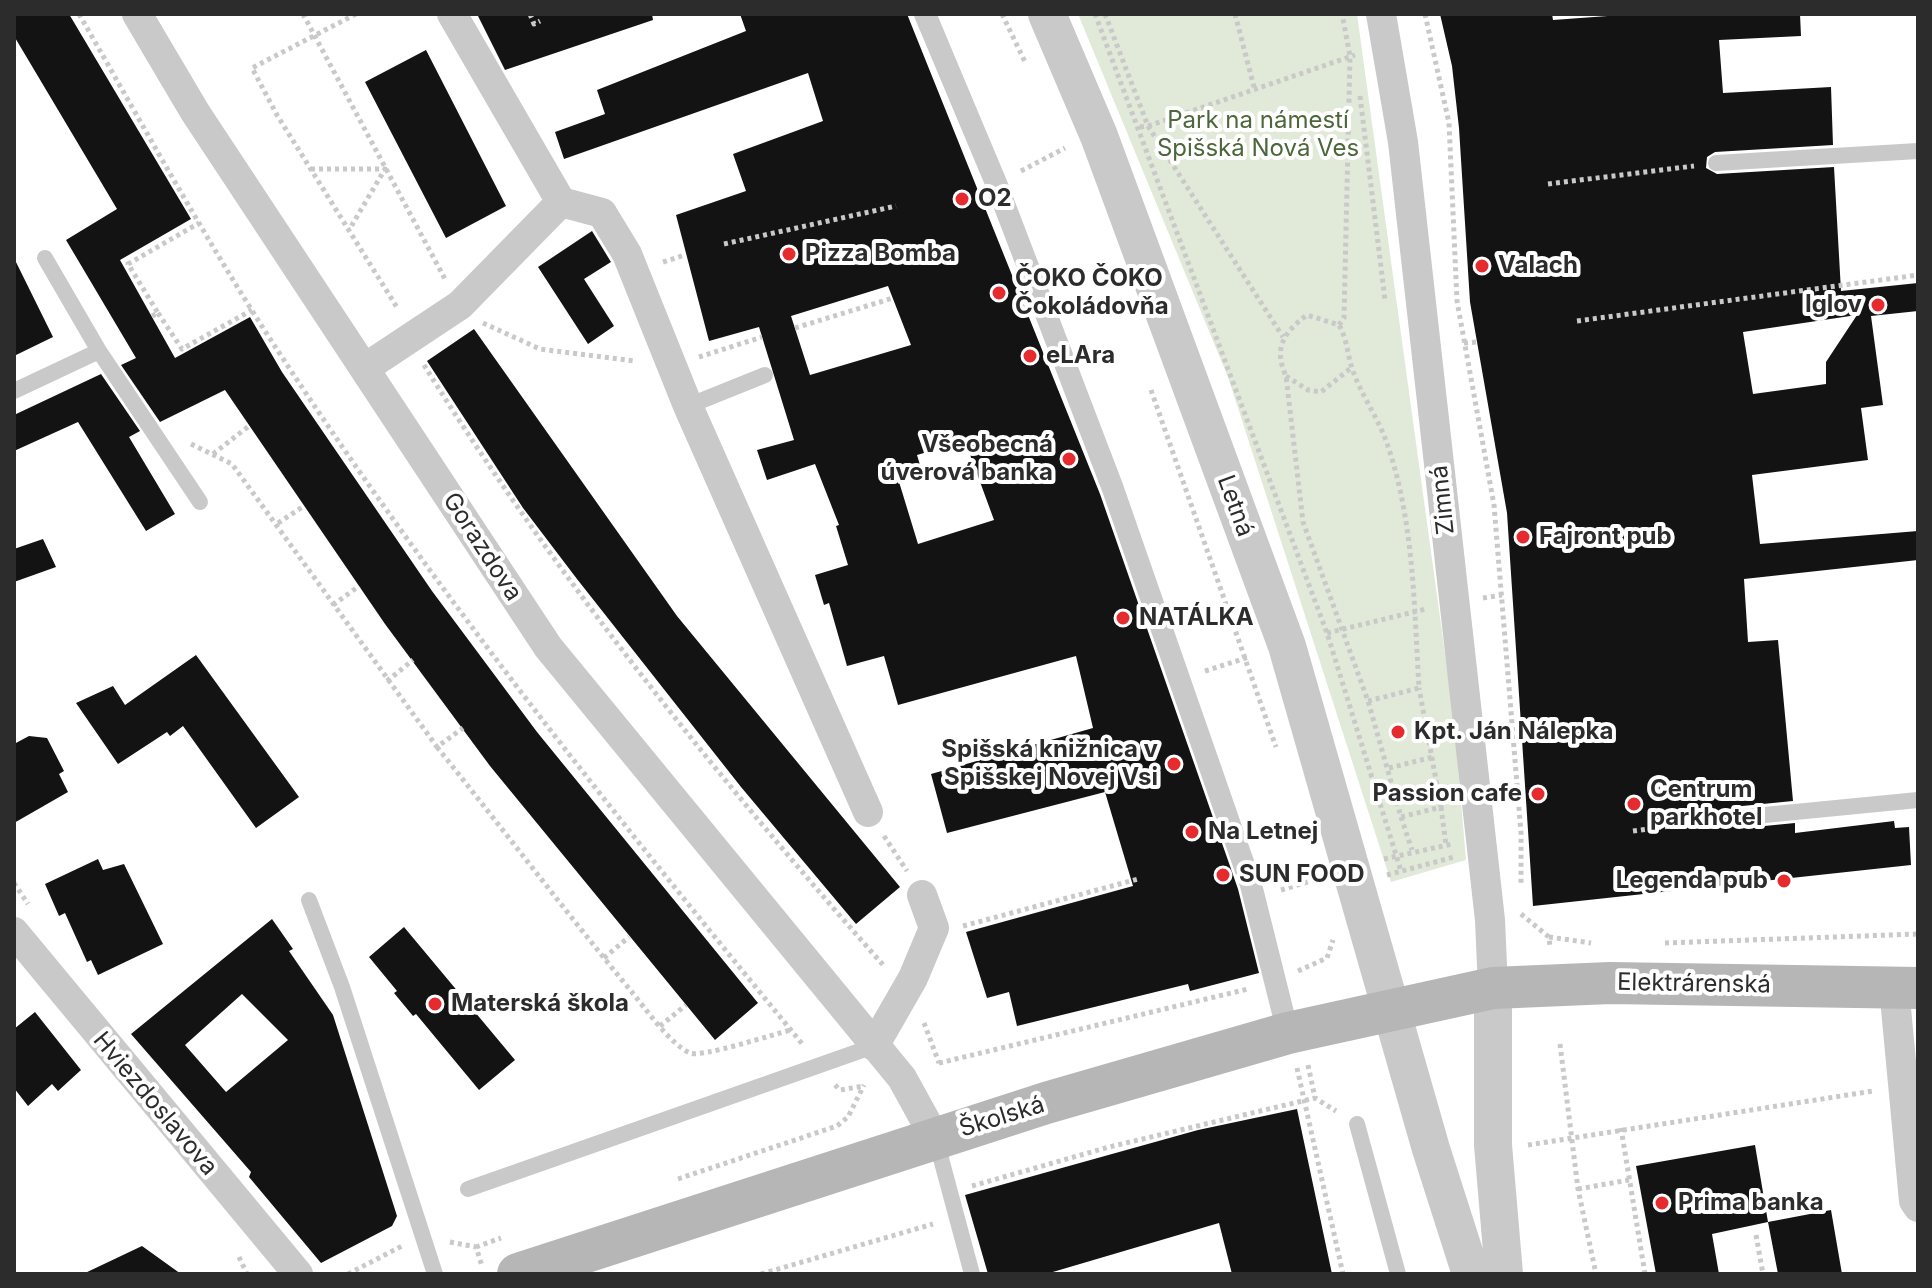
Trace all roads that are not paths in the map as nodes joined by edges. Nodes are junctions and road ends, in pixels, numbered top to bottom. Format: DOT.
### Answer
graph roads {
  1 [pos="137,14"];
  2 [pos="452,14"];
  3 [pos="925,14"];
  4 [pos="1047,14"];
  5 [pos="1381,14"];
  6 [pos="1918,151"];
  7 [pos="1716,163"];
  8 [pos="561,202"];
  9 [pos="45,258"];
  10 [pos="99,351"];
  11 [pos="365,368"];
  12 [pos="765,375"];
  13 [pos="14,390"];
  14 [pos="688,406"];
  15 [pos="200,502"];
  16 [pos="1918,800"];
  17 [pos="868,812"];
  18 [pos="1744,817"];
  19 [pos="922,895"];
  20 [pos="309,900"];
  21 [pos="14,932"];
  22 [pos="1493,988"];
  23 [pos="1906,988"];
  24 [pos="1391,1009"];
  25 [pos="1294,1032"];
  26 [pos="874,1046"];
  27 [pos="1357,1124"];
  28 [pos="935,1138"];
  29 [pos="468,1189"];
  30 [pos="1918,1207"];
  31 [pos="512,1255"];
  32 [pos="298,1274"];
  33 [pos="435,1274"];
  34 [pos="972,1274"];
  35 [pos="1398,1274"];
  36 [pos="1471,1274"];
  37 [pos="1504,1274"];
  1 -- 11 [label="street, Gorazdova"];
  2 -- 8 [label="street"];
  3 -- 25 [label="street"];
  4 -- 24 [label="street, Letná"];
  5 -- 22 [label="street, Zimná"];
  6 -- 7 [label="lane"];
  8 -- 11 [label="street"];
  8 -- 14 [label="street"];
  9 -- 10 [label="lane"];
  10 -- 13 [label="lane"];
  10 -- 15 [label="lane"];
  11 -- 26 [label="street, Gorazdova"];
  12 -- 14 [label="lane"];
  14 -- 17 [label="street"];
  16 -- 18 [label="lane"];
  19 -- 26 [label="street"];
  20 -- 33 [label="lane"];
  21 -- 32 [label="street, Hviezdoslavova"];
  22 -- 23 [label="main road, Elektrárenská"];
  22 -- 24 [label="main road, Školská"];
  22 -- 37 [label="street"];
  23 -- 30 [label="street, Elektrárenská"];
  24 -- 25 [label="main road, Školská"];
  24 -- 36 [label="street, Letná"];
  25 -- 28 [label="main road, Školská"];
  26 -- 28 [label="street, Gorazdova"];
  26 -- 29 [label="lane"];
  27 -- 35 [label="lane"];
  28 -- 31 [label="main road, Školská"];
  28 -- 34 [label="lane"];
}
